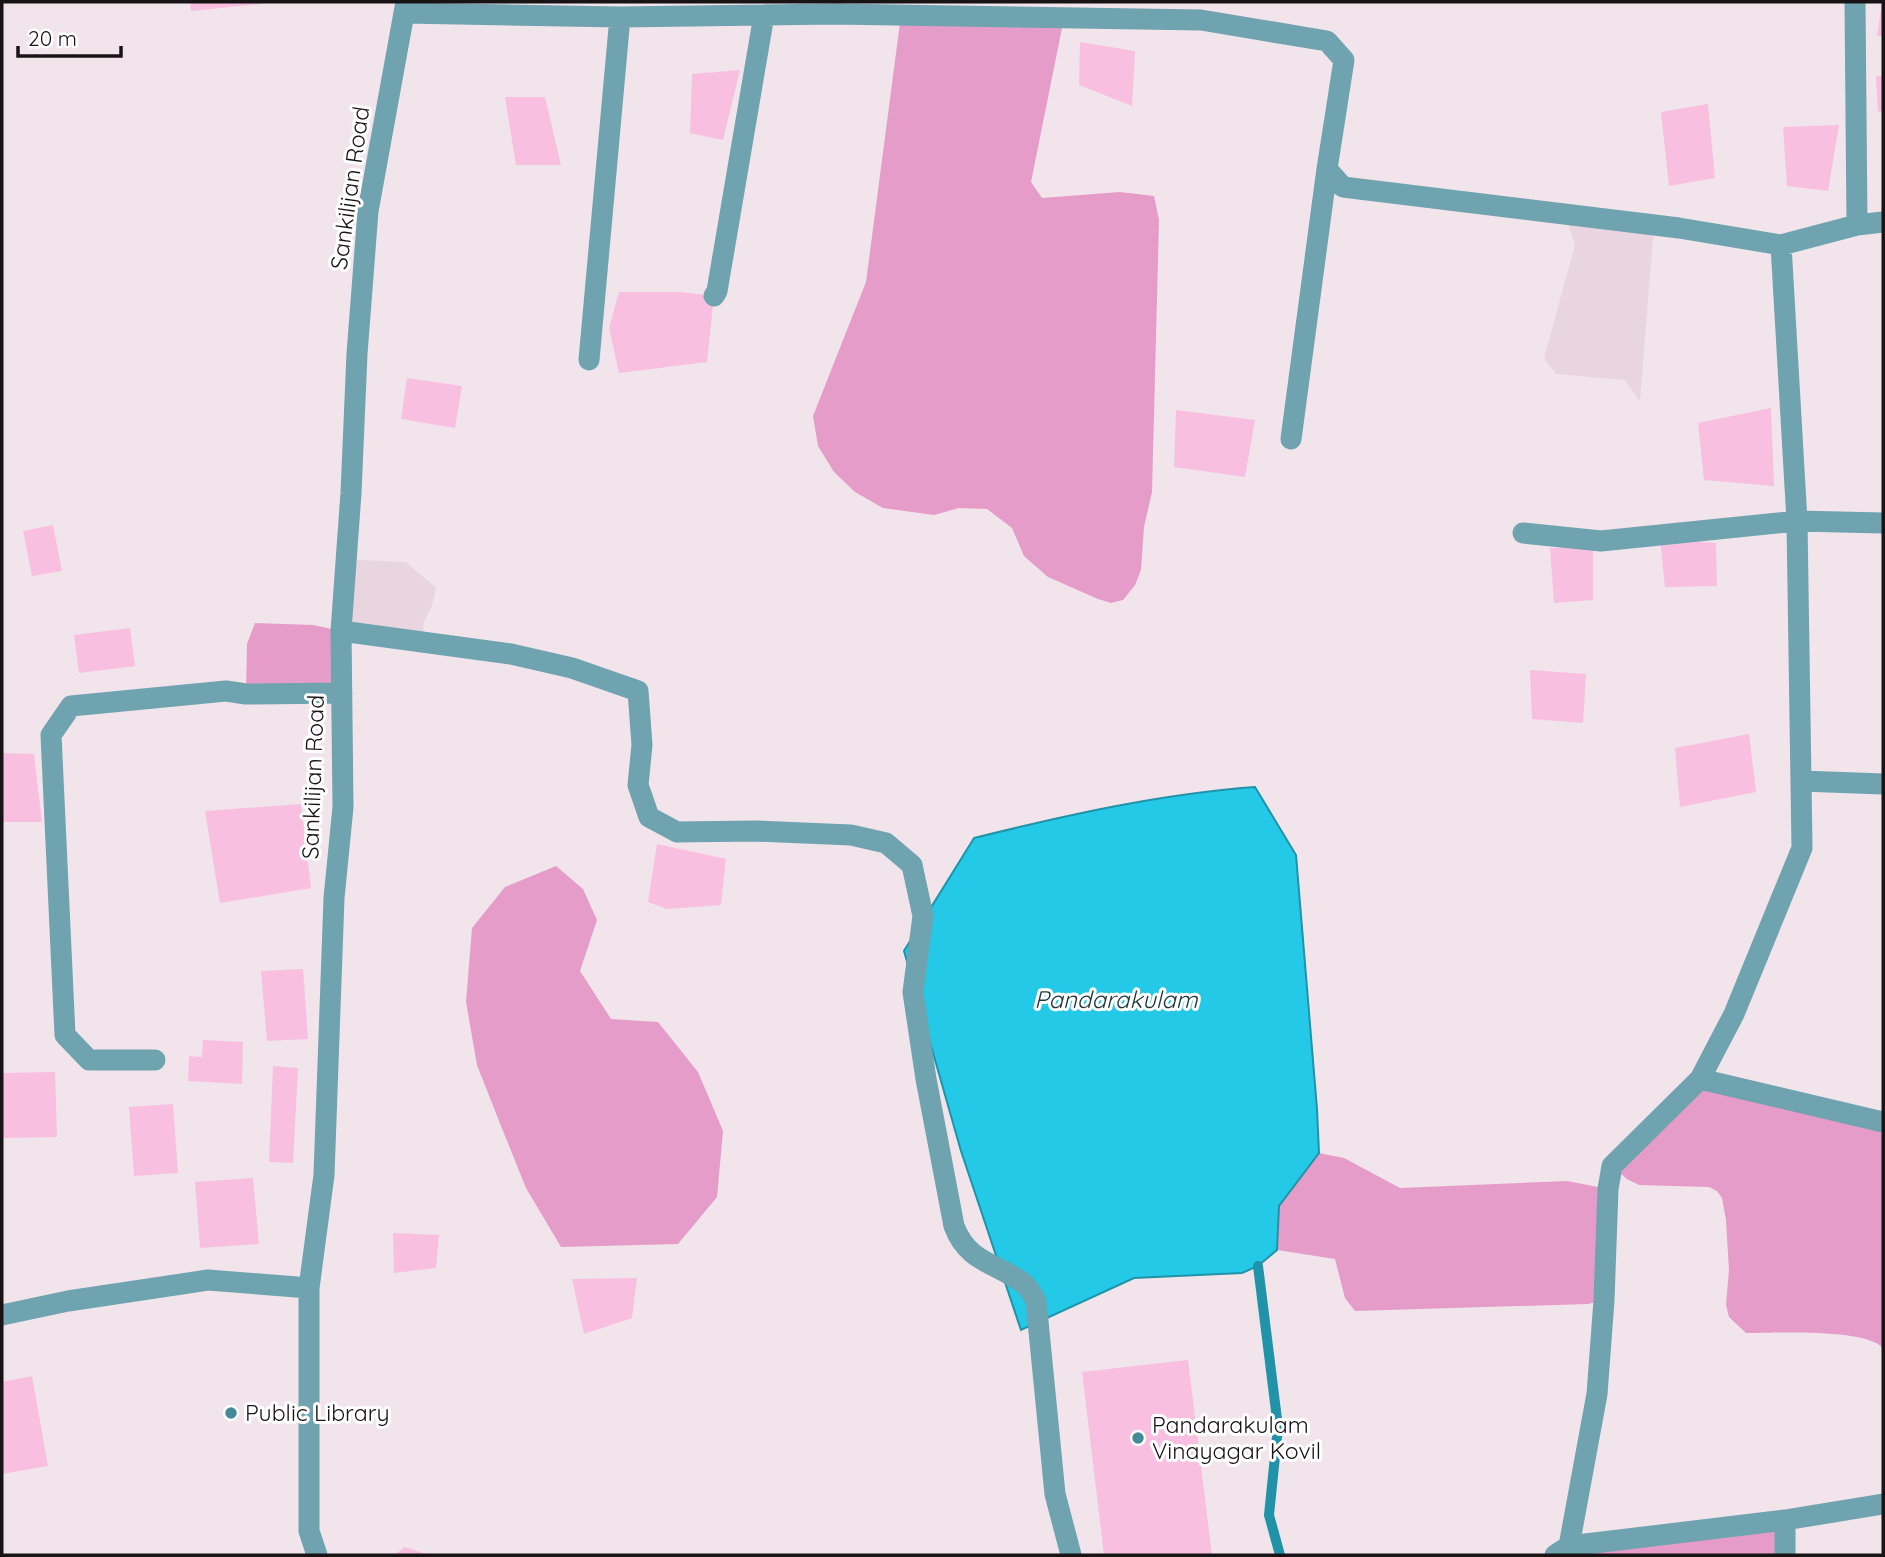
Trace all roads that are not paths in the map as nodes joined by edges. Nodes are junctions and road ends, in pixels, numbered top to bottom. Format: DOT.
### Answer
graph roads {
  1 [pos="1855,2"];
  2 [pos="405,7"];
  3 [pos="903,8"];
  4 [pos="1201,11"];
  5 [pos="764,15"];
  6 [pos="620,17"];
  7 [pos="1327,169"];
  8 [pos="1883,222"];
  9 [pos="1857,225"];
  10 [pos="1781,245"];
  11 [pos="714,296"];
  12 [pos="589,360"];
  13 [pos="1291,439"];
  14 [pos="1797,521"];
  15 [pos="1883,523"];
  16 [pos="1522,533"];
  17 [pos="341,631"];
  18 [pos="342,693"];
  19 [pos="1801,781"];
  20 [pos="1883,784"];
  21 [pos="155,1060"];
  22 [pos="1700,1079"];
  23 [pos="1883,1122"];
  24 [pos="309,1288"];
  25 [pos="2,1315"];
  26 [pos="1883,1504"];
  27 [pos="1785,1520"];
  28 [pos="1562,1551"];
  29 [pos="317,1555"];
  30 [pos="1071,1555"];
  31 [pos="1785,1555"];
  1 -- 9 [label="street"];
  2 -- 6 [label="street"];
  2 -- 17 [label="street, Sankilijan Road"];
  3 -- 4 [label="street"];
  3 -- 5 [label="street"];
  4 -- 7 [label="street"];
  5 -- 6 [label="street"];
  5 -- 11 [label="street"];
  6 -- 12 [label="street"];
  7 -- 10 [label="street"];
  7 -- 13 [label="street"];
  8 -- 9 [label="street"];
  9 -- 10 [label="street"];
  10 -- 14 [label="street"];
  14 -- 15 [label="street"];
  14 -- 16 [label="street"];
  14 -- 19 [label="street"];
  17 -- 18 [label="street, Sankilijan Road"];
  17 -- 30 [label="street"];
  18 -- 21 [label="street"];
  18 -- 24 [label="street, Sankilijan Road"];
  19 -- 20 [label="street"];
  19 -- 22 [label="street"];
  22 -- 23 [label="street"];
  22 -- 28 [label="street"];
  24 -- 25 [label="street"];
  24 -- 29 [label="street, Sankilijan Road"];
  26 -- 27 [label="street"];
  27 -- 28 [label="street"];
  27 -- 31 [label="street"];
}
